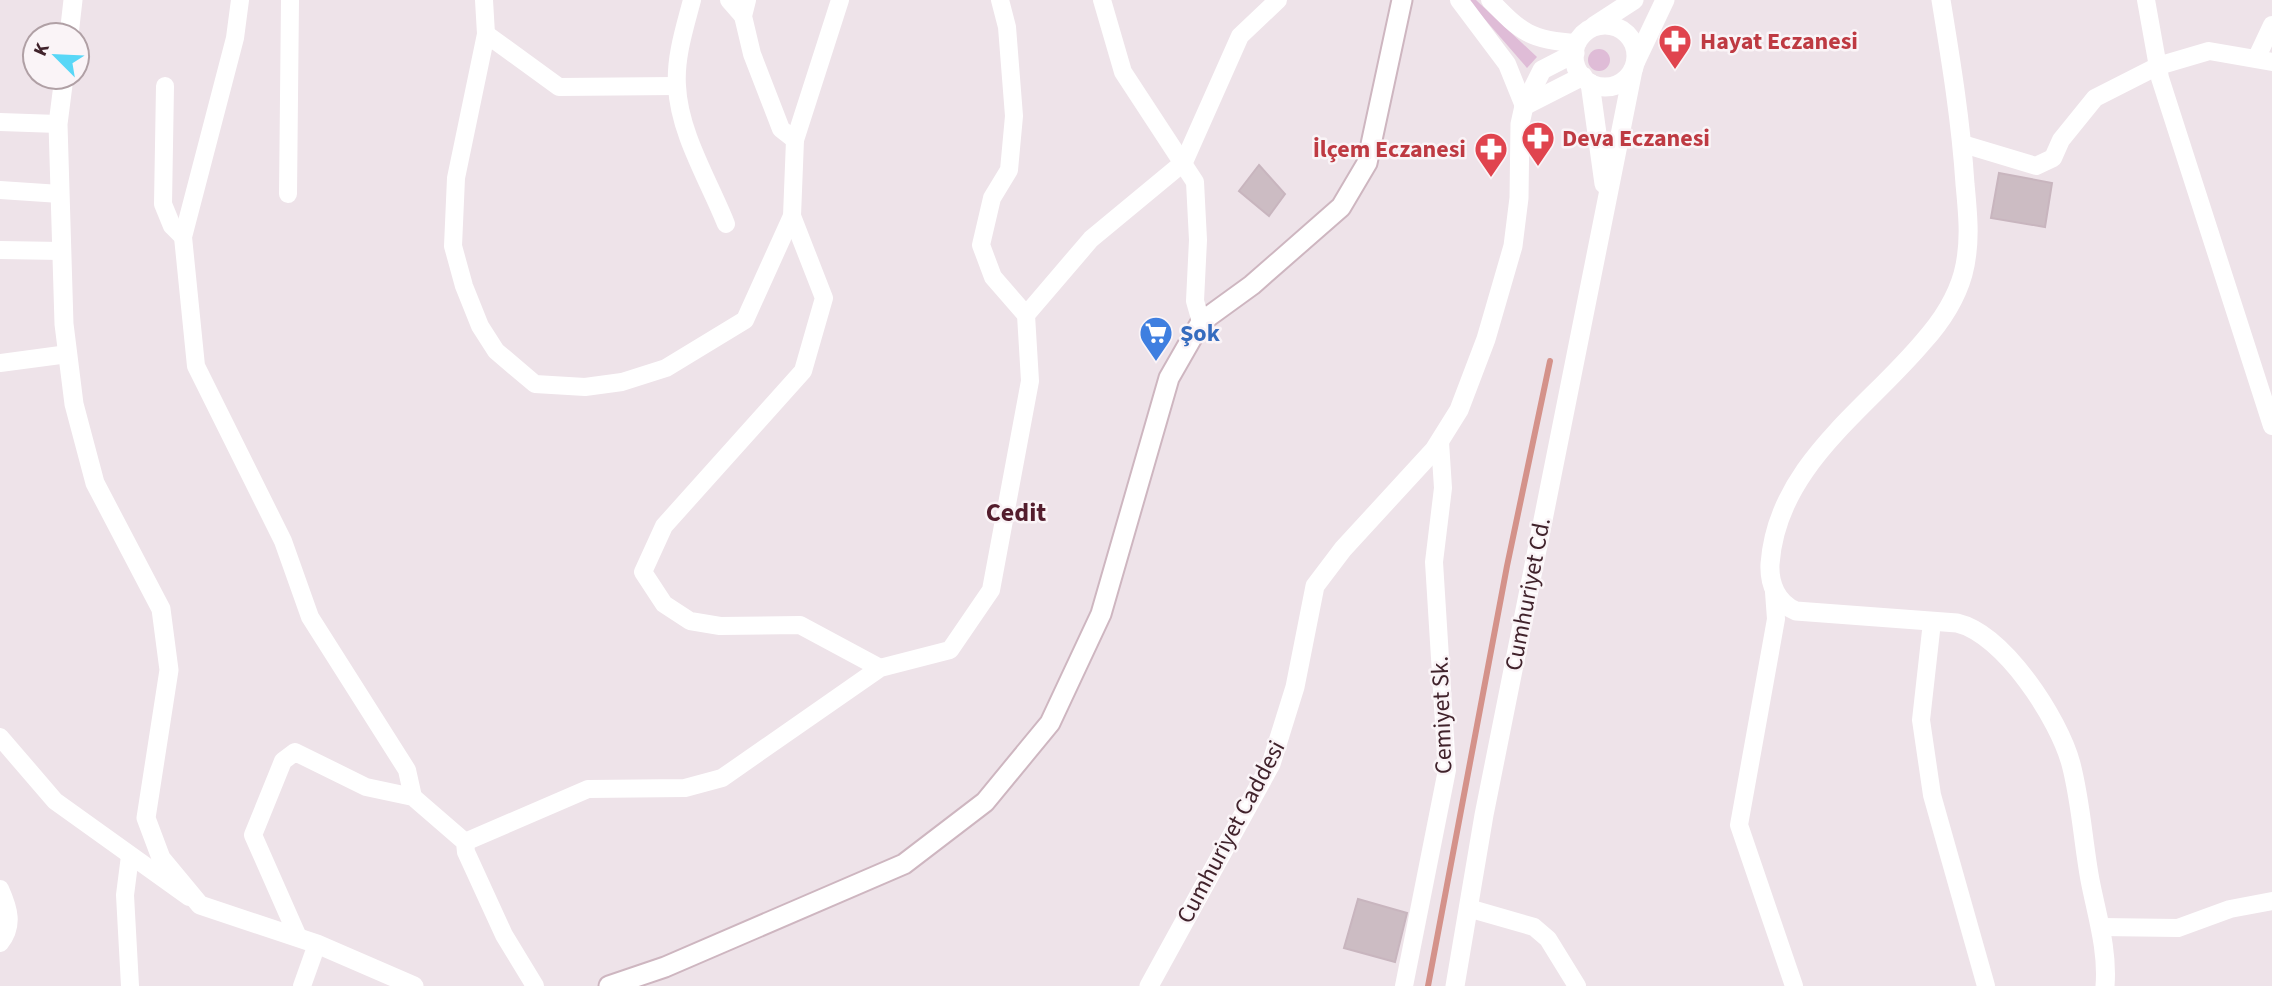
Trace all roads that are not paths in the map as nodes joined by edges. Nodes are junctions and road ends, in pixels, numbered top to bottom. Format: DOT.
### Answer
graph roads {
  1 [pos="73,0"];
  2 [pos="240,0"];
  3 [pos="290,0"];
  4 [pos="484,0"];
  5 [pos="692,0"];
  6 [pos="729,0"];
  7 [pos="841,0"];
  8 [pos="1000,0"];
  9 [pos="1102,0"];
  10 [pos="1278,0"];
  11 [pos="1402,0"];
  12 [pos="1459,0"];
  13 [pos="1490,0"];
  14 [pos="1634,0"];
  15 [pos="1665,0"];
  16 [pos="1941,0"];
  17 [pos="2146,0"];
  18 [pos="745,8"];
  19 [pos="71,21"];
  20 [pos="2272,25"];
  21 [pos="1592,28"];
  22 [pos="486,34"];
  23 [pos="1576,48"];
  24 [pos="2265,60"];
  25 [pos="1634,65"];
  26 [pos="2158,66"];
  27 [pos="1586,80"];
  28 [pos="165,86"];
  29 [pos="677,86"];
  30 [pos="62,91"];
  31 [pos="1524,106"];
  32 [pos="0,122"];
  33 [pos="58,124"];
  34 [pos="795,140"];
  35 [pos="1963,144"];
  36 [pos="1184,162"];
  37 [pos="0,190"];
  38 [pos="60,194"];
  39 [pos="288,194"];
  40 [pos="1606,202"];
  41 [pos="792,216"];
  42 [pos="726,224"];
  43 [pos="183,237"];
  44 [pos="0,250"];
  45 [pos="62,251"];
  46 [pos="1026,315"];
  47 [pos="1200,322"];
  48 [pos="68,354"];
  49 [pos="0,363"];
  50 [pos="2272,426"];
  51 [pos="1440,442"];
  52 [pos="1774,592"];
  53 [pos="1932,622"];
  54 [pos="880,668"];
  55 [pos="0,737"];
  56 [pos="413,797"];
  57 [pos="465,842"];
  58 [pos="130,856"];
  59 [pos="0,889"];
  60 [pos="2272,901"];
  61 [pos="200,905"];
  62 [pos="1468,908"];
  63 [pos="2101,927"];
  64 [pos="298,937"];
  65 [pos="0,943"];
  66 [pos="317,944"];
  67 [pos="130,986"];
  68 [pos="302,986"];
  69 [pos="414,986"];
  70 [pos="534,986"];
  71 [pos="609,986"];
  72 [pos="1149,986"];
  73 [pos="1404,986"];
  74 [pos="1455,986"];
  75 [pos="1577,986"];
  76 [pos="1794,986"];
  77 [pos="1986,986"];
  78 [pos="2105,986"];
  1 -- 19 [label="street"];
  2 -- 43 [label="street"];
  3 -- 39 [label="street"];
  4 -- 22 [label="street"];
  5 -- 29 [label="street"];
  6 -- 18 [label="street"];
  7 -- 34 [label="street"];
  8 -- 46 [label="street"];
  9 -- 36 [label="street"];
  10 -- 36 [label="street"];
  11 -- 47 [label="street"];
  12 -- 31 [label="street"];
  13 -- 23 [label="street"];
  14 -- 21 [label="street"];
  15 -- 25 [label="street"];
  16 -- 35 [label="street"];
  17 -- 26 [label="street"];
  18 -- 34 [label="street"];
  20 -- 24 [label="street"];
  21 -- 23 [label="street"];
  21 -- 25 [label="street"];
  22 -- 29 [label="street"];
  22 -- 41 [label="street"];
  23 -- 27 [label="street"];
  23 -- 31 [label="street, Cumhuriyet Caddesi"];
  24 -- 26 [label="street"];
  25 -- 27 [label="street"];
  25 -- 40 [label="street, Cumhuriyet Cd."];
  26 -- 35 [label="street"];
  26 -- 50 [label="street"];
  27 -- 31 [label="street"];
  27 -- 40 [label="street"];
  28 -- 43 [label="street"];
  29 -- 42 [label="street"];
  30 -- 33 [label="street"];
  31 -- 51 [label="street, Cumhuriyet Caddesi"];
  32 -- 33 [label="street"];
  33 -- 38 [label="street"];
  34 -- 41 [label="street"];
  35 -- 52 [label="street"];
  36 -- 46 [label="street"];
  36 -- 47 [label="street"];
  37 -- 38 [label="street"];
  38 -- 45 [label="street"];
  40 -- 62 [label="street, Cumhuriyet Cd."];
  41 -- 54 [label="street"];
  43 -- 56 [label="street"];
  44 -- 45 [label="street"];
  45 -- 48 [label="street"];
  46 -- 54 [label="street"];
  47 -- 71 [label="street"];
  48 -- 49 [label="street"];
  48 -- 61 [label="street"];
  51 -- 72 [label="street, Cumhuriyet Caddesi"];
  51 -- 73 [label="street, Cemiyet Sk."];
  52 -- 53 [label="street"];
  52 -- 76 [label="street"];
  53 -- 63 [label="street"];
  53 -- 77 [label="street"];
  54 -- 57 [label="street"];
  55 -- 58 [label="street"];
  56 -- 57 [label="street"];
  56 -- 64 [label="street"];
  57 -- 70 [label="street"];
  58 -- 61 [label="street"];
  58 -- 67 [label="street"];
  59 -- 65 [label="street"];
  60 -- 63 [label="street"];
  61 -- 64 [label="street"];
  62 -- 74 [label="street, Cumhuriyet Cd."];
  62 -- 75 [label="street"];
  63 -- 78 [label="street"];
  64 -- 66 [label="street"];
  66 -- 68 [label="street"];
  66 -- 69 [label="street"];
}
